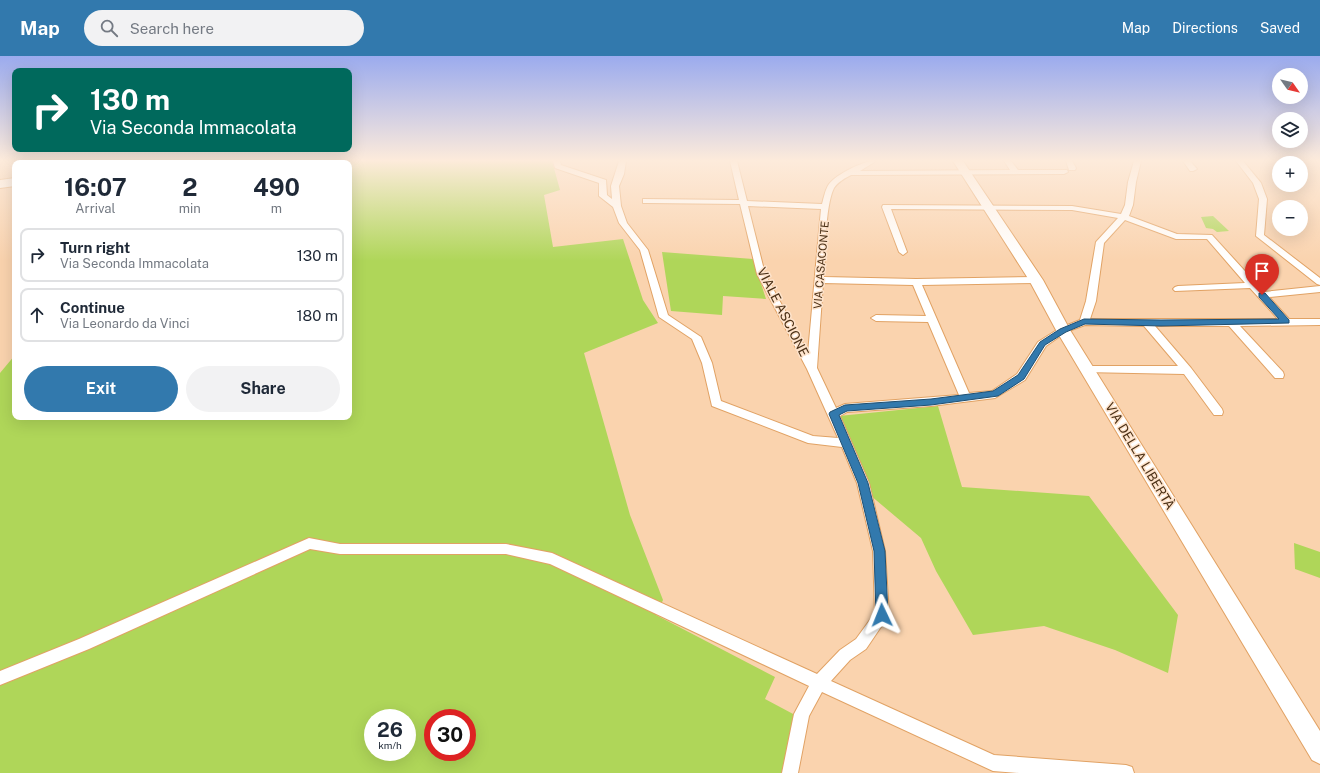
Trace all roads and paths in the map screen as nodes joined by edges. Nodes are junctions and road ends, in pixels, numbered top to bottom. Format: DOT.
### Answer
graph roads {
  1 [pos="603,194"];
  2 [pos="616,194"];
  3 [pos="742,194"];
  4 [pos="829,194"];
  5 [pos="980,194"];
  6 [pos="1130,194"];
  7 [pos="1261,194"];
  8 [pos="646,201"];
  9 [pos="744,203"];
  10 [pos="617,206"];
  11 [pos="825,207"];
  12 [pos="989,208"];
  13 [pos="1124,217"];
  14 [pos="903,252"];
  15 [pos="819,280"];
  16 [pos="1036,280"];
  17 [pos="916,282"];
  18 [pos="1320,282"];
  19 [pos="1252,284"];
  20 [pos="1178,289"];
  21 [pos="1320,289"];
  22 [pos="1262,295"];
  23 [pos="876,318"];
  24 [pos="931,319"];
  25 [pos="1084,322"];
  26 [pos="1286,322"];
  27 [pos="1320,322"];
  28 [pos="1147,323"];
  29 [pos="1232,323"];
  30 [pos="1063,330"];
  31 [pos="812,369"];
  32 [pos="1087,370"];
  33 [pos="1187,370"];
  34 [pos="1279,375"];
  35 [pos="966,397"];
  36 [pos="1218,412"];
  37 [pos="834,414"];
  38 [pos="846,443"];
  39 [pos="0,678"];
  40 [pos="819,683"];
  41 [pos="1320,752"];
  42 [pos="790,773"];
  43 [pos="1126,773"];
  1 -- 10 [label="street"];
  2 -- 10 [label="street"];
  3 -- 9 [label="street, VIALE ASCIONE"];
  4 -- 11 [label="street, VIA CASACONTE"];
  5 -- 12 [label="street, VIA DELLA LIBERTÀ"];
  6 -- 13 [label="street"];
  7 -- 18 [label="street"];
  8 -- 9 [label="street"];
  9 -- 11 [label="street"];
  9 -- 31 [label="street, VIALE ASCIONE"];
  10 -- 38 [label="street"];
  11 -- 15 [label="street, VIA CASACONTE"];
  12 -- 13 [label="street"];
  12 -- 14 [label="street"];
  12 -- 16 [label="street, VIA DELLA LIBERTÀ"];
  13 -- 19 [label="street"];
  13 -- 25 [label="street"];
  15 -- 17 [label="street"];
  15 -- 31 [label="street, VIA CASACONTE"];
  16 -- 17 [label="street"];
  16 -- 30 [label="street, VIA DELLA LIBERTÀ"];
  17 -- 24 [label="street"];
  19 -- 20 [label="street"];
  19 -- 22 [label="street"];
  21 -- 22 [label="street"];
  22 -- 26 [label="street"];
  23 -- 24 [label="street"];
  24 -- 35 [label="street"];
  25 -- 28 [label="street"];
  25 -- 30 [label="street"];
  26 -- 27 [label="street"];
  26 -- 29 [label="street"];
  28 -- 29 [label="street"];
  28 -- 33 [label="street"];
  29 -- 34 [label="street"];
  30 -- 32 [label="street, VIA DELLA LIBERTÀ"];
  30 -- 35 [label="street"];
  31 -- 37 [label="street, VIALE ASCIONE"];
  32 -- 33 [label="street"];
  32 -- 41 [label="street, VIA DELLA LIBERTÀ"];
  33 -- 36 [label="street"];
  35 -- 37 [label="street"];
  37 -- 38 [label="street, VIALE ASCIONE"];
  38 -- 40 [label="street, VIALE ASCIONE"];
  39 -- 40 [label="street"];
  40 -- 42 [label="street, VIALE ASCIONE"];
  40 -- 43 [label="street"];
}
